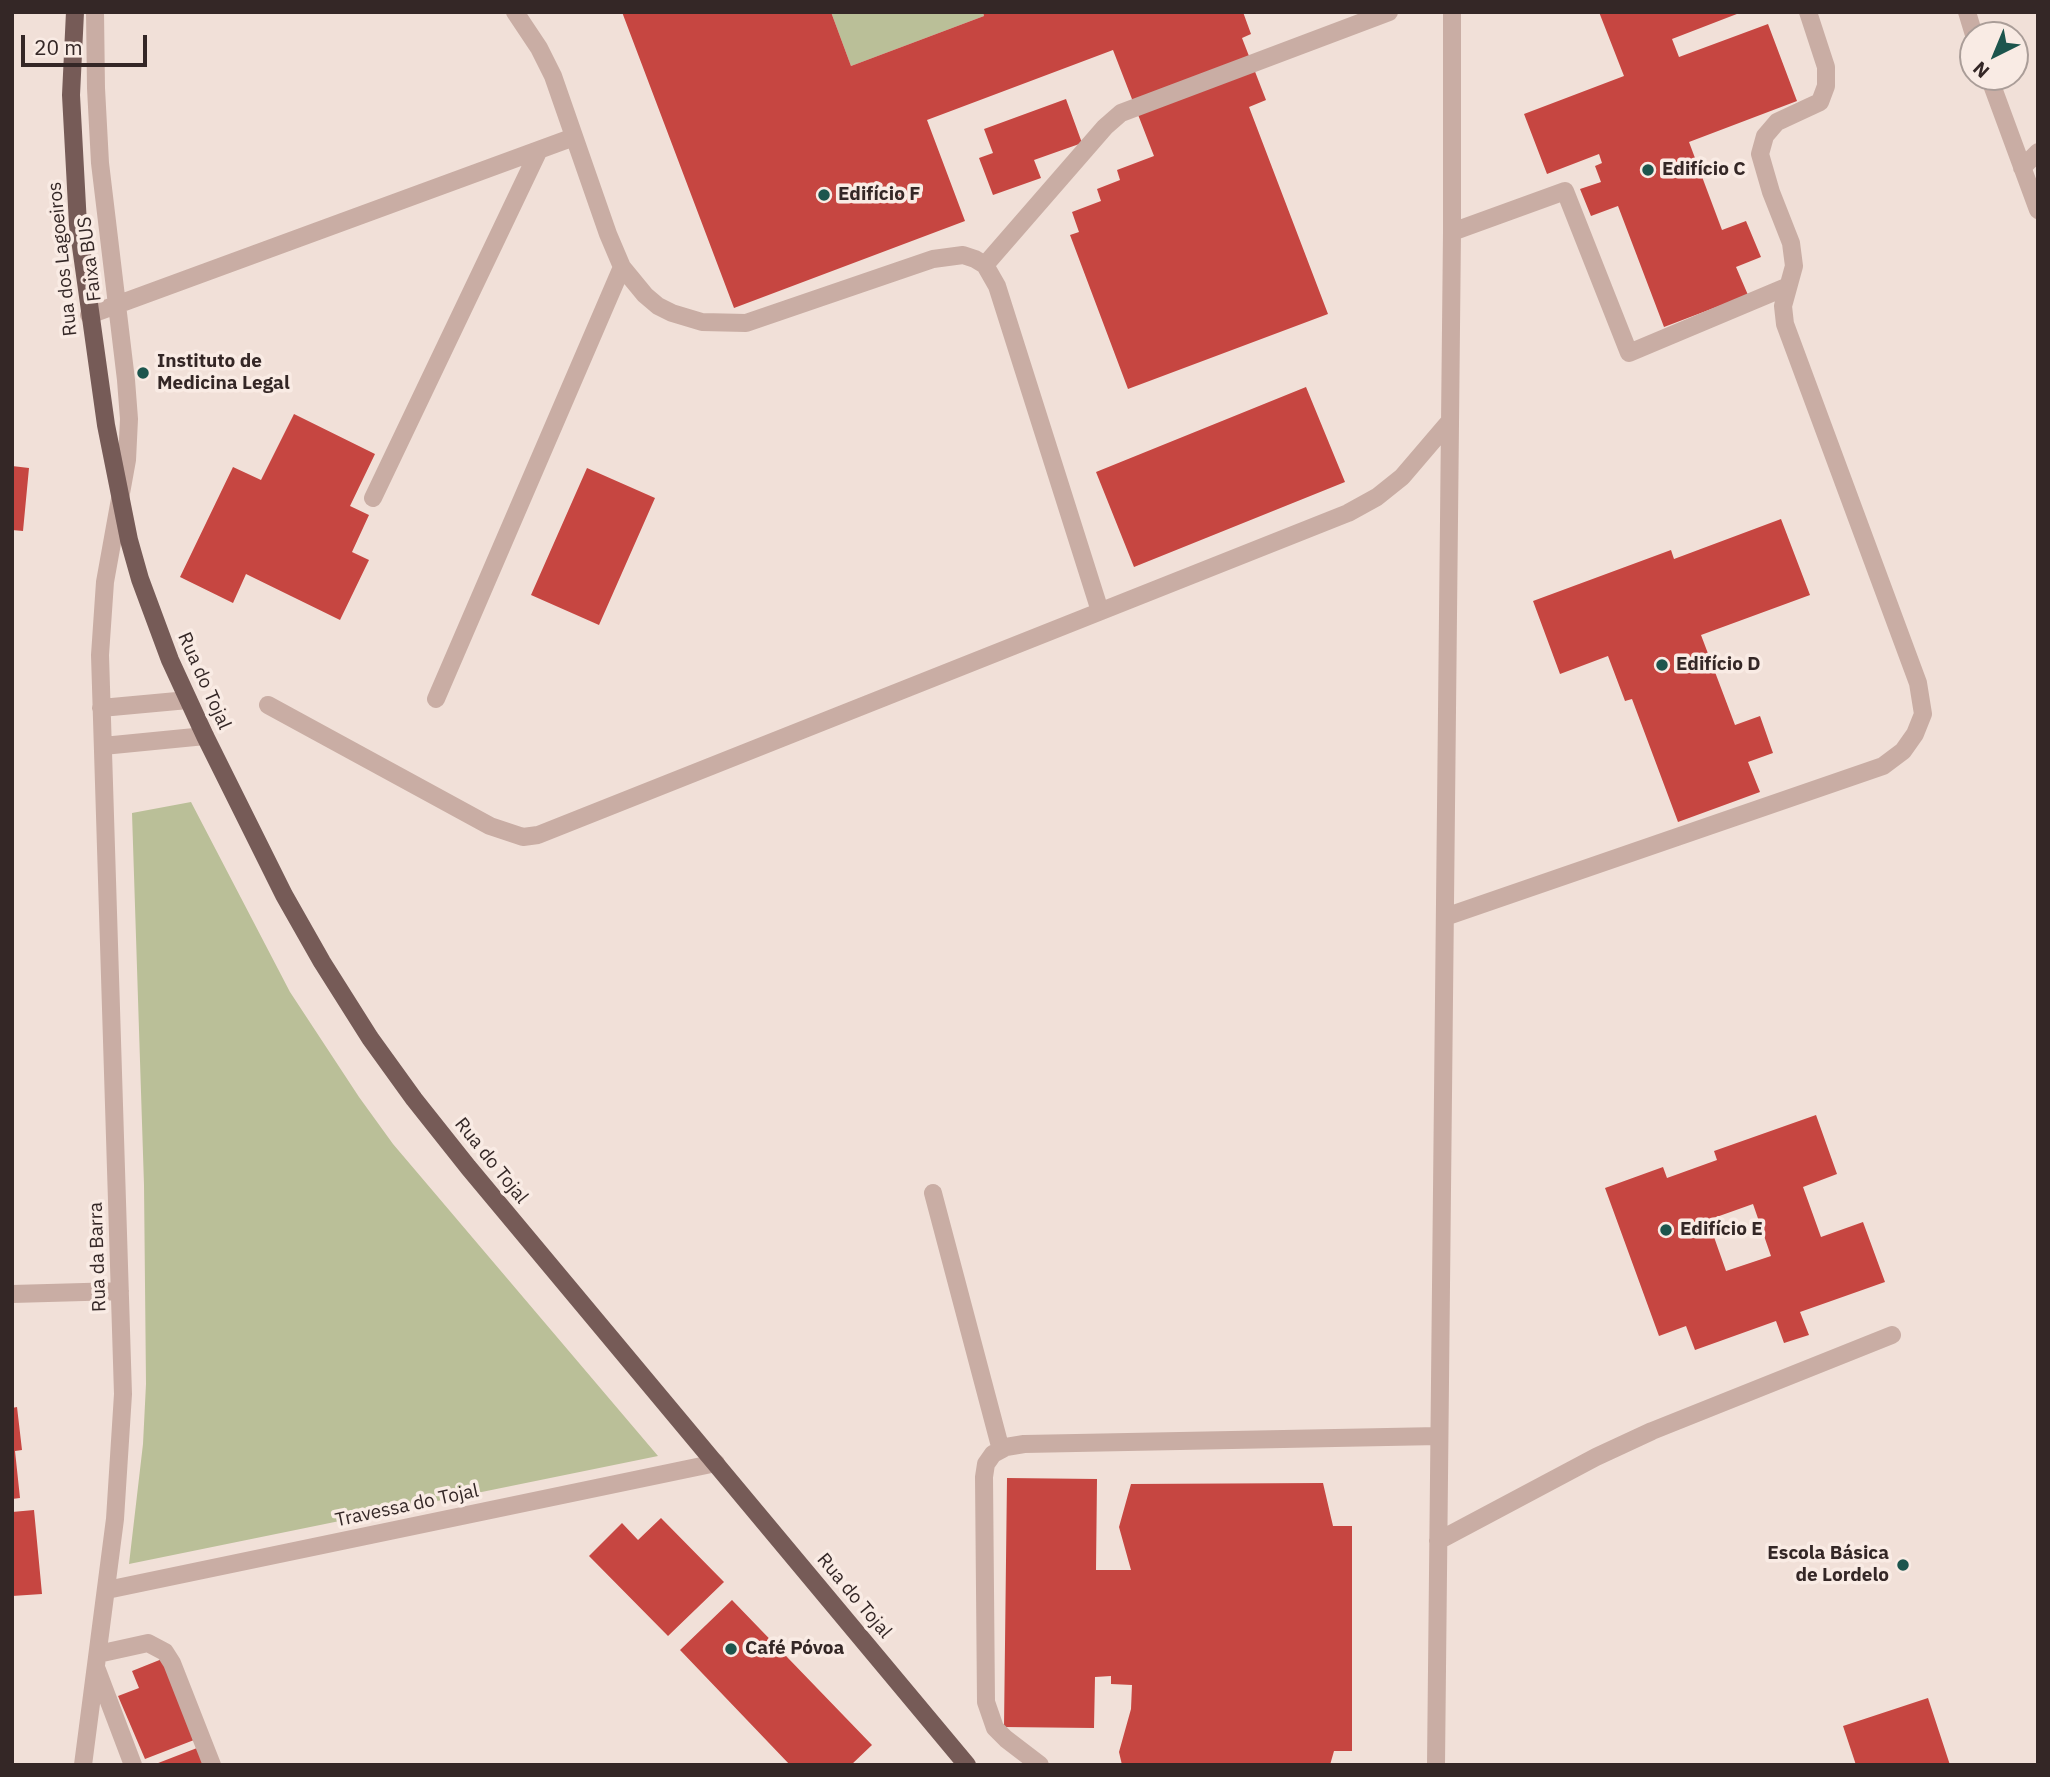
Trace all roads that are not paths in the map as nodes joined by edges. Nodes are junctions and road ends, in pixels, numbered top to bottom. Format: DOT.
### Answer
graph roads {
  1 [pos="75,12"];
  2 [pos="95,12"];
  3 [pos="515,12"];
  4 [pos="1389,12"];
  5 [pos="1452,12"];
  6 [pos="1808,12"];
  7 [pos="1994,91"];
  8 [pos="574,137"];
  9 [pos="539,150"];
  10 [pos="2038,152"];
  11 [pos="2022,168"];
  12 [pos="2038,210"];
  13 [pos="1452,232"];
  14 [pos="985,265"];
  15 [pos="622,267"];
  16 [pos="1786,287"];
  17 [pos="117,304"];
  18 [pos="89,315"];
  19 [pos="1449,422"];
  20 [pos="373,498"];
  21 [pos="120,499"];
  22 [pos="1100,611"];
  23 [pos="436,699"];
  24 [pos="188,700"];
  25 [pos="268,705"];
  26 [pos="101,708"];
  27 [pos="205,736"];
  28 [pos="103,746"];
  29 [pos="1444,917"];
  30 [pos="933,1194"];
  31 [pos="120,1291"];
  32 [pos="12,1294"];
  33 [pos="1892,1335"];
  34 [pos="1439,1436"];
  35 [pos="1001,1450"];
  36 [pos="716,1463"];
  37 [pos="1438,1541"];
  38 [pos="107,1590"];
  39 [pos="97,1662"];
  40 [pos="83,1765"];
  41 [pos="133,1765"];
  42 [pos="212,1765"];
  43 [pos="967,1765"];
  44 [pos="1040,1765"];
  45 [pos="1436,1765"];
  1 -- 18 [label="main road, Rua dos Lagoeiros"];
  2 -- 17 [label="street, Faixa BUS"];
  3 -- 8 [label="street"];
  4 -- 14 [label="street"];
  5 -- 13 [label="street"];
  6 -- 16 [label="street"];
  7 -- 11 [label="street"];
  8 -- 9 [label="street"];
  8 -- 15 [label="street"];
  9 -- 17 [label="street"];
  9 -- 20 [label="street"];
  10 -- 11 [label="street"];
  11 -- 12 [label="street"];
  13 -- 16 [label="street"];
  13 -- 19 [label="street"];
  14 -- 15 [label="street"];
  14 -- 22 [label="street"];
  15 -- 23 [label="street"];
  16 -- 29 [label="street"];
  17 -- 18 [label="street"];
  17 -- 21 [label="street, Faixa BUS"];
  18 -- 21 [label="main road, Rua dos Lagoeiros"];
  19 -- 22 [label="street"];
  19 -- 29 [label="street"];
  21 -- 24 [label="main road, Rua do Tojal"];
  21 -- 26 [label="street, Faixa BUS"];
  22 -- 25 [label="street"];
  24 -- 26 [label="street"];
  24 -- 27 [label="main road, Rua do Tojal"];
  26 -- 28 [label="street, Rua da Barra"];
  27 -- 28 [label="street"];
  27 -- 36 [label="main road, Rua do Tojal"];
  28 -- 31 [label="street, Rua da Barra"];
  29 -- 34 [label="street"];
  30 -- 35 [label="street"];
  31 -- 32 [label="street"];
  31 -- 38 [label="street, Rua da Barra"];
  33 -- 37 [label="street"];
  34 -- 35 [label="street"];
  34 -- 37 [label="street"];
  35 -- 44 [label="street"];
  36 -- 38 [label="street, Travessa do Tojal"];
  36 -- 43 [label="main road, Rua do Tojal"];
  37 -- 45 [label="street"];
  38 -- 39 [label="street, Rua da Barra"];
  39 -- 40 [label="street, Rua da Barra"];
  39 -- 41 [label="street"];
  39 -- 42 [label="street"];
}
